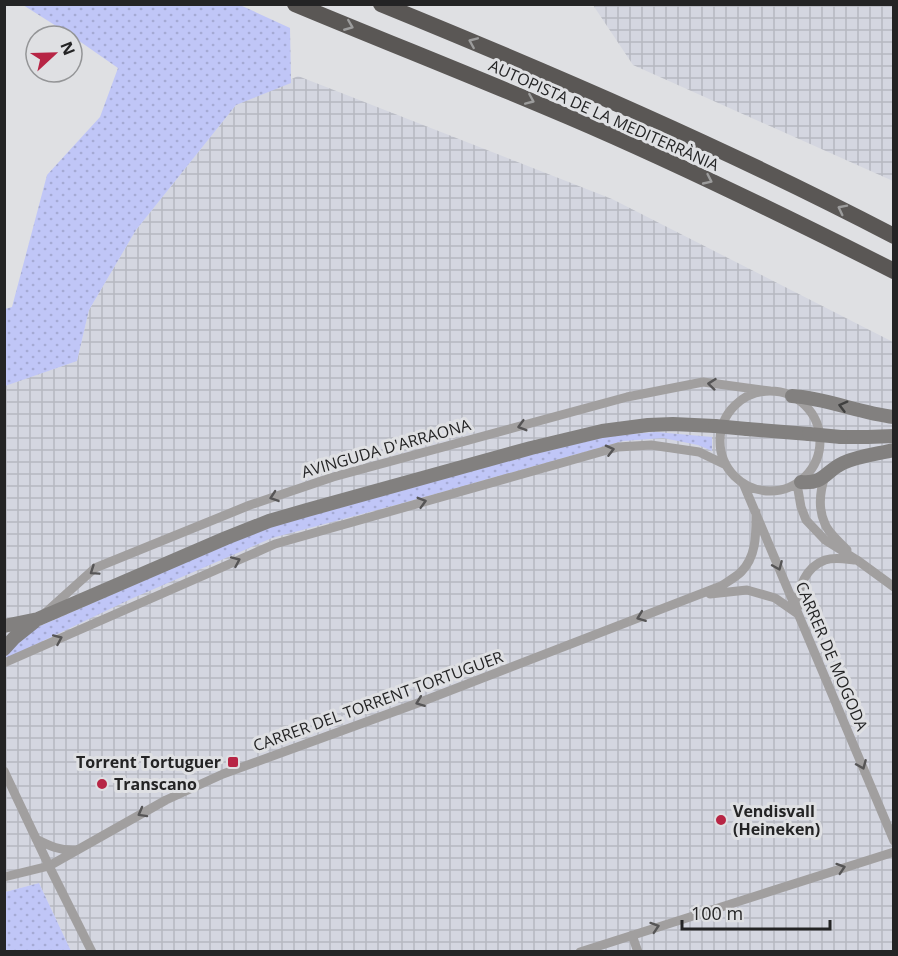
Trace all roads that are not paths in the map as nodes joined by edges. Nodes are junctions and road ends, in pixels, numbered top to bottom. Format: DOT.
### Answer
graph roads {
  1 [pos="295,4"];
  2 [pos="381,4"];
  3 [pos="894,236"];
  4 [pos="894,272"];
  5 [pos="770,391"];
  6 [pos="792,396"];
  7 [pos="894,417"];
  8 [pos="894,436"];
  9 [pos="894,450"];
  10 [pos="726,465"];
  11 [pos="825,476"];
  12 [pos="743,483"];
  13 [pos="799,483"];
  14 [pos="756,512"];
  15 [pos="857,560"];
  16 [pos="894,587"];
  17 [pos="696,597"];
  18 [pos="799,615"];
  19 [pos="38,619"];
  20 [pos="4,626"];
  21 [pos="4,649"];
  22 [pos="4,663"];
  23 [pos="4,771"];
  24 [pos="36,839"];
  25 [pos="894,841"];
  26 [pos="78,849"];
  27 [pos="894,852"];
  28 [pos="49,866"];
  29 [pos="4,877"];
  30 [pos="632,935"];
  31 [pos="92,951"];
  32 [pos="580,951"];
  33 [pos="638,951"];
  1 -- 4 [label="highway, AUTOPISTA DE LA MEDITERRÀNIA, one-way"];
  3 -- 2 [label="highway, AUTOPISTA DE LA MEDITERRÀNIA, one-way"];
  5 -- 6 [label="street"];
  5 -- 10 [label="street"];
  5 -- 19 [label="street, AVINGUDA D'ARRAONA, one-way"];
  7 -- 6 [label="main road, one-way"];
  6 -- 13 [label="street"];
  8 -- 19 [label="main road, bridge"];
  9 -- 11 [label="main road"];
  10 -- 12 [label="street"];
  22 -- 10 [label="street, one-way"];
  11 -- 13 [label="main road"];
  11 -- 15 [label="street"];
  12 -- 13 [label="street"];
  12 -- 14 [label="street, CARRER DE MOGODA"];
  13 -- 15 [label="street"];
  14 -- 17 [label="street, CARRER DEL TORRENT TORTUGUER"];
  14 -- 18 [label="street, CARRER DE MOGODA, one-way"];
  15 -- 16 [label="street"];
  15 -- 18 [label="street"];
  17 -- 18 [label="street, CARRER DEL TORRENT TORTUGUER"];
  17 -- 26 [label="street, CARRER DEL TORRENT TORTUGUER, one-way"];
  18 -- 25 [label="street, CARRER DE MOGODA, one-way"];
  19 -- 20 [label="main road"];
  19 -- 21 [label="main road"];
  23 -- 24 [label="street"];
  24 -- 26 [label="street"];
  24 -- 28 [label="street"];
  26 -- 28 [label="street, CARRER DEL TORRENT TORTUGUER"];
  30 -- 27 [label="street, one-way"];
  28 -- 29 [label="street, CARRER DEL TORRENT TORTUGUER"];
  28 -- 31 [label="street"];
  30 -- 32 [label="street"];
  30 -- 33 [label="street"];
}
